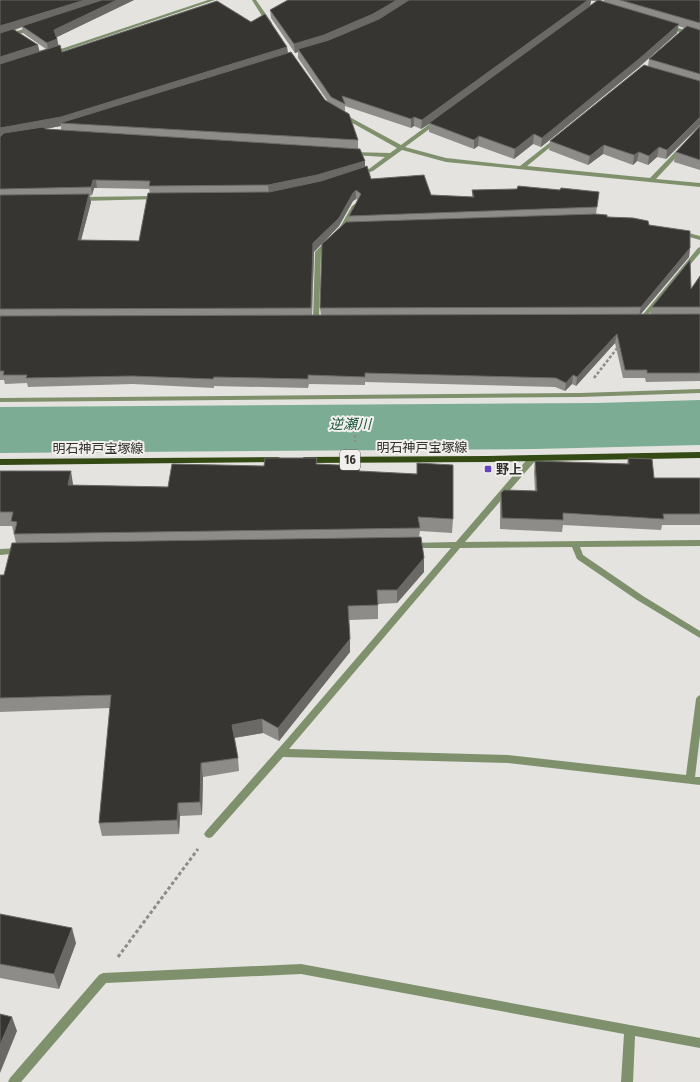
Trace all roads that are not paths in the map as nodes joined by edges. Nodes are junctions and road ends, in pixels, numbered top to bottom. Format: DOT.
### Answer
graph roads {
  1 [pos="213,0"];
  2 [pos="254,0"];
  3 [pos="662,25"];
  4 [pos="38,26"];
  5 [pos="271,26"];
  6 [pos="684,31"];
  7 [pos="16,33"];
  8 [pos="679,36"];
  9 [pos="700,36"];
  10 [pos="23,37"];
  11 [pos="0,38"];
  12 [pos="48,54"];
  13 [pos="335,112"];
  14 [pos="445,116"];
  15 [pos="564,133"];
  16 [pos="689,140"];
  17 [pos="401,148"];
  18 [pos="342,152"];
  19 [pos="389,155"];
  20 [pos="522,167"];
  21 [pos="348,177"];
  22 [pos="652,180"];
  23 [pos="700,185"];
  24 [pos="166,198"];
  25 [pos="71,199"];
  26 [pos="357,202"];
  27 [pos="351,227"];
  28 [pos="671,231"];
  29 [pos="338,232"];
  30 [pos="700,238"];
  31 [pos="700,249"];
  32 [pos="308,320"];
  33 [pos="316,320"];
  34 [pos="324,320"];
  35 [pos="633,320"];
  36 [pos="700,391"];
  37 [pos="0,400"];
  38 [pos="700,454"];
  39 [pos="533,458"];
  40 [pos="0,462"];
  41 [pos="575,543"];
  42 [pos="700,543"];
  43 [pos="457,544"];
  44 [pos="402,545"];
  45 [pos="32,551"];
  46 [pos="0,552"];
  47 [pos="700,635"];
  48 [pos="700,699"];
  49 [pos="282,753"];
  50 [pos="695,780"];
  51 [pos="209,834"];
  52 [pos="630,1029"];
  53 [pos="700,1042"];
  54 [pos="14,1082"];
  55 [pos="627,1082"];
  1 -- 12 [label="street"];
  2 -- 5 [label="street"];
  3 -- 6 [label="street"];
  4 -- 7 [label="street"];
  6 -- 8 [label="street"];
  6 -- 9 [label="street"];
  7 -- 10 [label="street"];
  7 -- 11 [label="street"];
  13 -- 17 [label="street"];
  14 -- 17 [label="street"];
  15 -- 20 [label="street"];
  16 -- 22 [label="street"];
  17 -- 19 [label="street"];
  17 -- 20 [label="street"];
  18 -- 19 [label="street"];
  19 -- 21 [label="street"];
  20 -- 22 [label="street"];
  22 -- 23 [label="street"];
  24 -- 25 [label="street"];
  26 -- 29 [label="street"];
  27 -- 29 [label="street"];
  28 -- 30 [label="street"];
  29 -- 33 [label="street"];
  31 -- 35 [label="street"];
  32 -- 33 [label="street"];
  33 -- 34 [label="street"];
  36 -- 37 [label="street"];
  38 -- 39 [label="main road, 明石神戸宝塚線 / 16"];
  39 -- 40 [label="main road, 明石神戸宝塚線 / 16"];
  39 -- 43 [label="street"];
  41 -- 42 [label="street"];
  41 -- 43 [label="street"];
  41 -- 47 [label="street"];
  43 -- 44 [label="street"];
  43 -- 49 [label="street"];
  45 -- 46 [label="street"];
  48 -- 50 [label="street"];
  49 -- 50 [label="street"];
  49 -- 51 [label="street"];
  52 -- 53 [label="street"];
  52 -- 54 [label="street"];
  52 -- 55 [label="street"];
}
